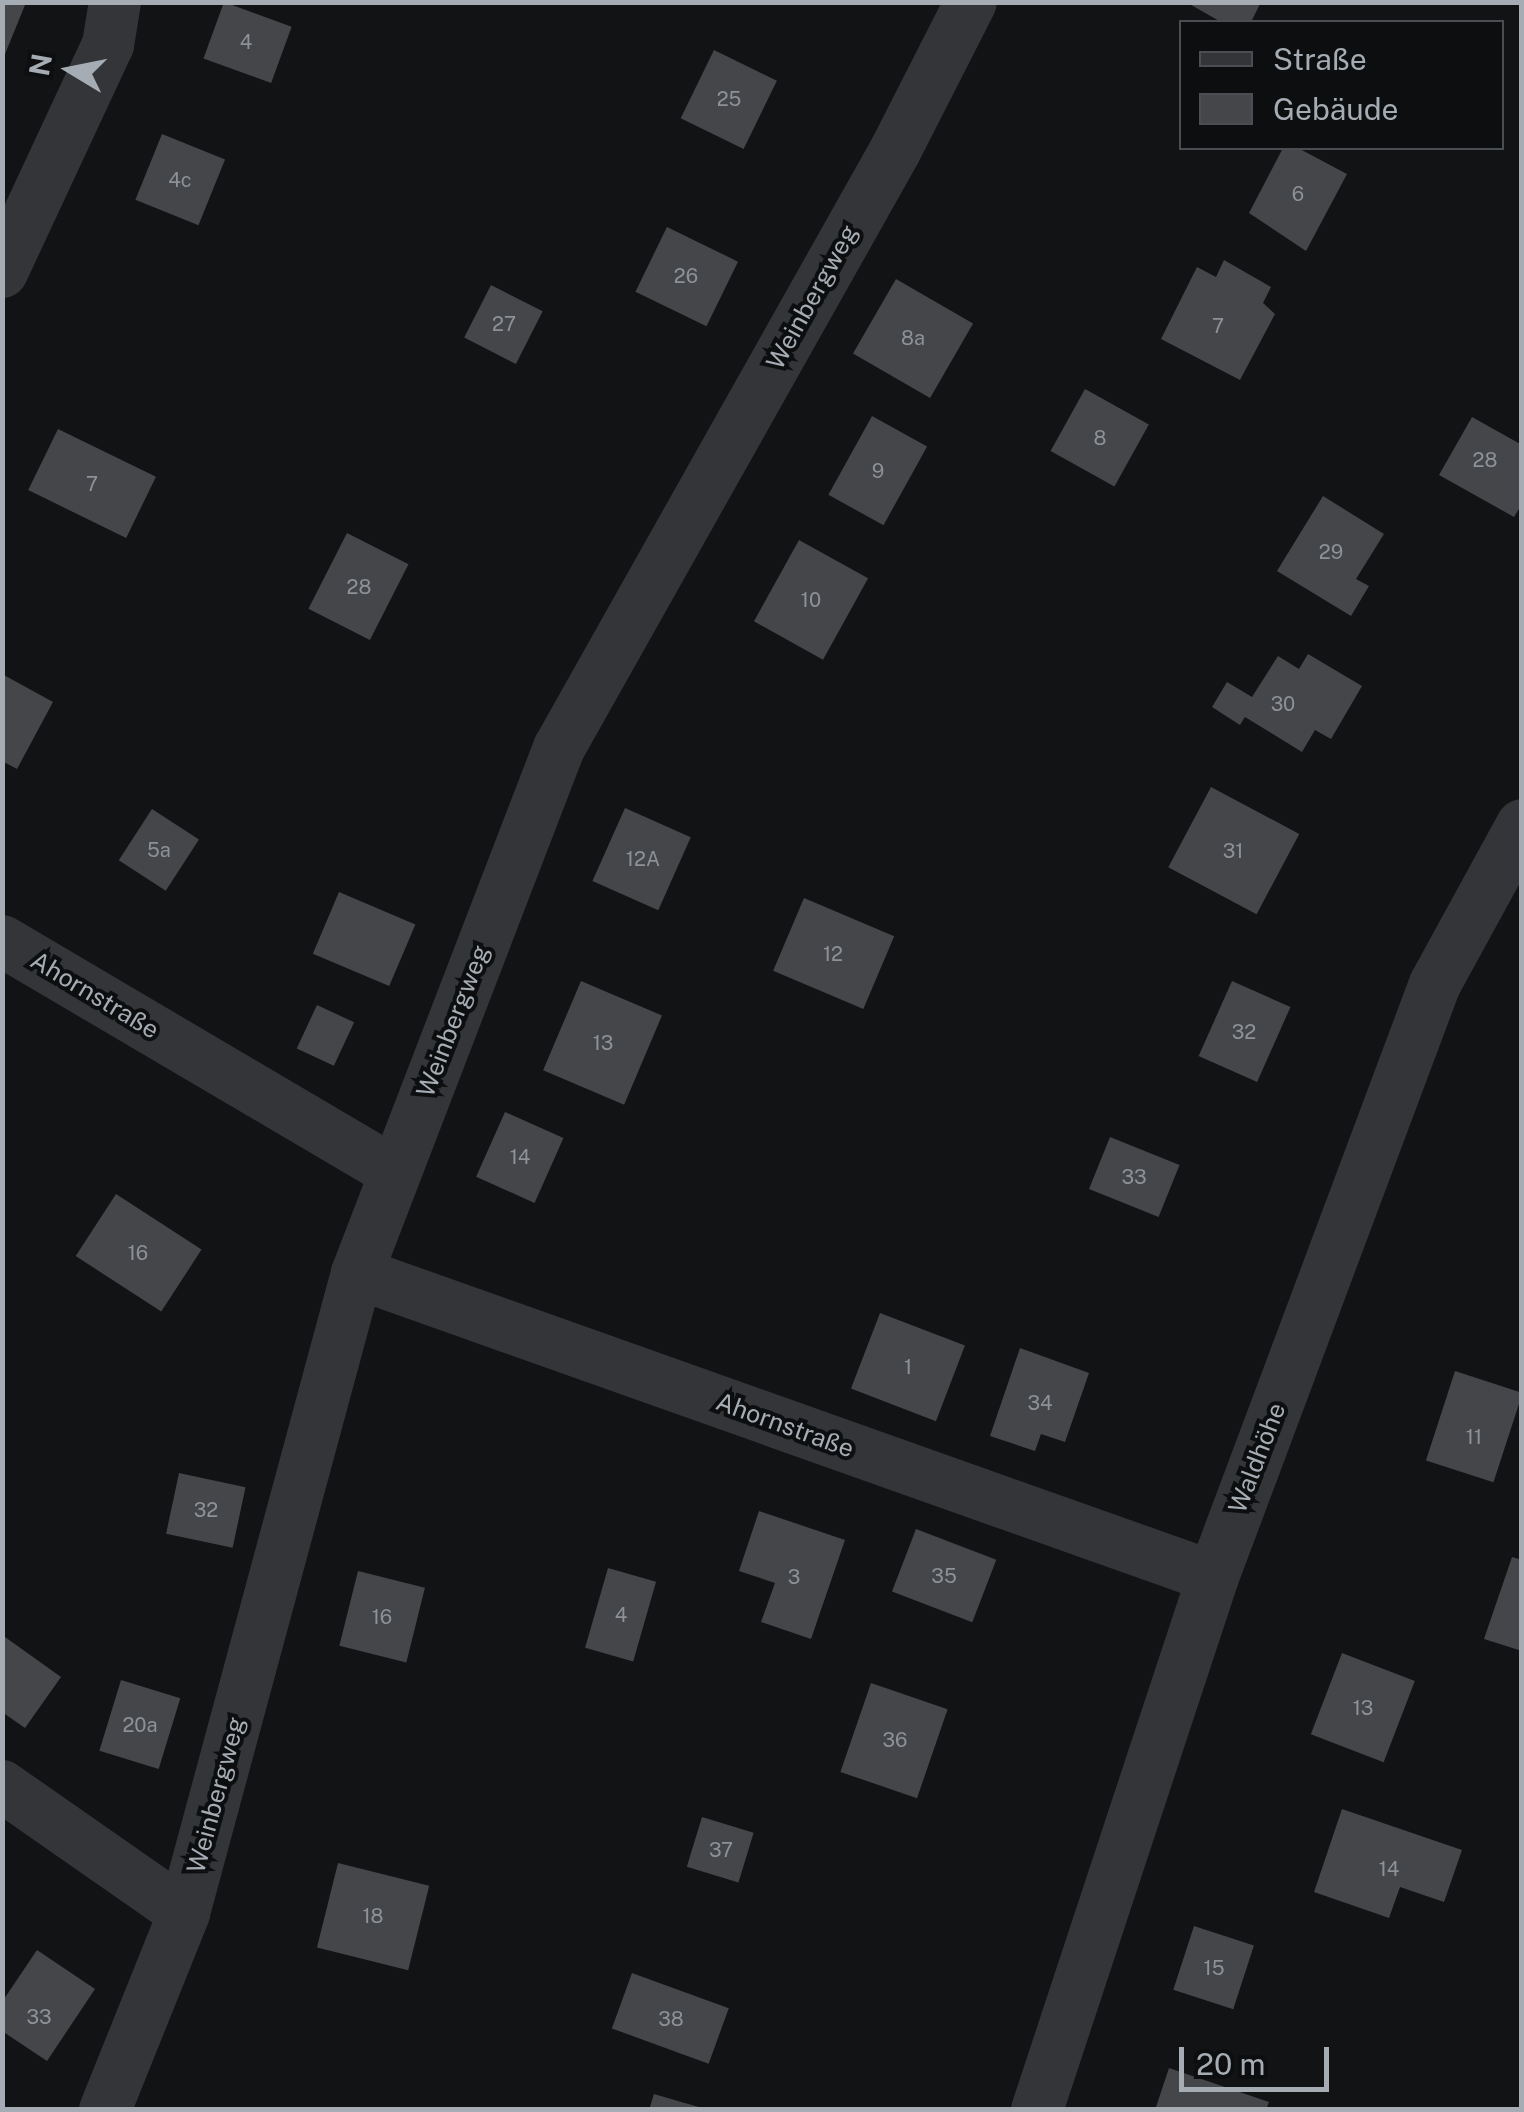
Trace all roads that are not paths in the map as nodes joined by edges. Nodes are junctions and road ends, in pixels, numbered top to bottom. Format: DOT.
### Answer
graph roads {
  1 [pos="115,2"];
  2 [pos="971,2"];
  3 [pos="2,272"];
  4 [pos="1522,826"];
  5 [pos="2,940"];
  6 [pos="394,1172"];
  7 [pos="356,1273"];
  8 [pos="1212,1578"];
  9 [pos="2,1786"];
  10 [pos="184,1913"];
  11 [pos="104,2110"];
  12 [pos="1037,2110"];
  1 -- 3 [label="street"];
  2 -- 6 [label="street, Weinbergweg"];
  4 -- 8 [label="street, Waldhöhe"];
  5 -- 6 [label="street, Ahornstraße"];
  6 -- 7 [label="street, Weinbergweg"];
  7 -- 8 [label="street, Ahornstraße"];
  7 -- 10 [label="street, Weinbergweg"];
  8 -- 12 [label="street, Waldhöhe"];
  9 -- 10 [label="street"];
  10 -- 11 [label="street, Weinbergweg"];
}
